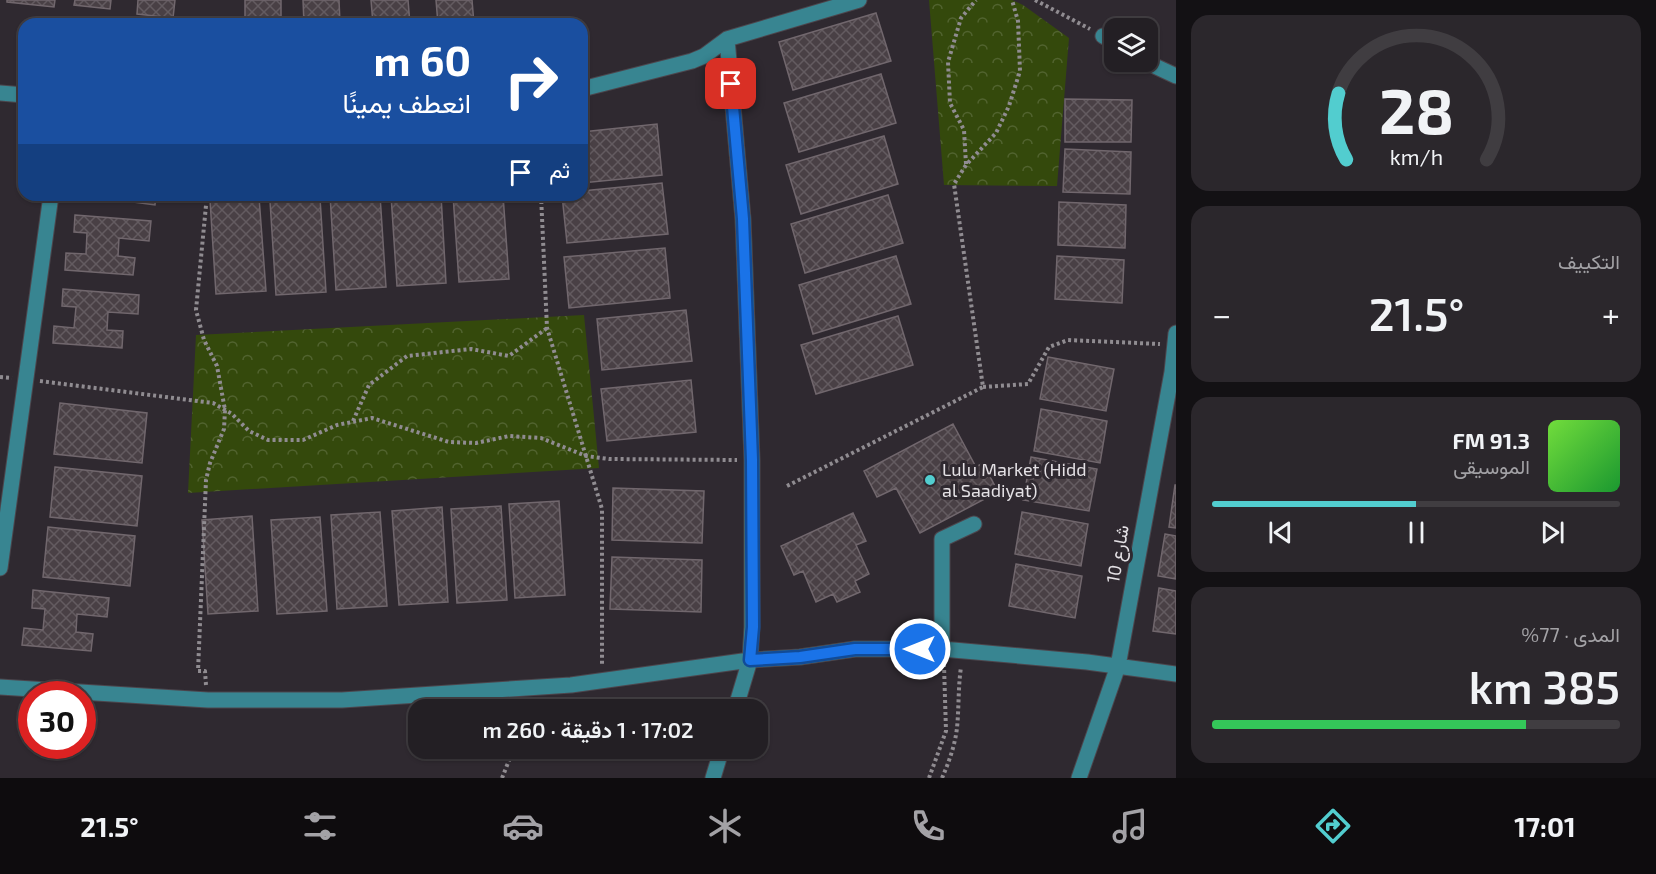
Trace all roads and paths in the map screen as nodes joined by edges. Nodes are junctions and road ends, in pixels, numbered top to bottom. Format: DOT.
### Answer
graph roads {
  1 [pos="858,0"];
  2 [pos="976,0"];
  3 [pos="1012,0"];
  4 [pos="1035,0"];
  5 [pos="1104,36"];
  6 [pos="727,39"];
  7 [pos="1158,68"];
  8 [pos="1176,76"];
  9 [pos="588,87"];
  10 [pos="0,93"];
  11 [pos="18,94"];
  12 [pos="966,165"];
  13 [pos="50,201"];
  14 [pos="206,201"];
  15 [pos="541,201"];
  16 [pos="547,328"];
  17 [pos="1175,339"];
  18 [pos="26,379"];
  19 [pos="983,387"];
  20 [pos="225,410"];
  21 [pos="353,422"];
  22 [pos="586,456"];
  23 [pos="752,460"];
  24 [pos="786,486"];
  25 [pos="974,524"];
  26 [pos="0,568"];
  27 [pos="942,649"];
  28 [pos="963,651"];
  29 [pos="750,660"];
  30 [pos="1118,666"];
  31 [pos="1176,675"];
  32 [pos="602,681"];
  33 [pos="0,687"];
  34 [pos="738,699"];
  35 [pos="208,700"];
  36 [pos="510,759"];
  37 [pos="719,759"];
  38 [pos="502,778"];
  39 [pos="713,778"];
  40 [pos="929,778"];
  41 [pos="942,778"];
  42 [pos="1079,778"];
  1 -- 6 [label="street"];
  2 -- 12 [label="path"];
  3 -- 12 [label="path"];
  4 -- 5 [label="path"];
  6 -- 9 [label="street"];
  6 -- 23 [label="street"];
  7 -- 8 [label="street"];
  10 -- 11 [label="street"];
  12 -- 19 [label="path"];
  13 -- 18 [label="street"];
  14 -- 20 [label="path"];
  15 -- 16 [label="path"];
  16 -- 21 [label="path"];
  16 -- 22 [label="path"];
  17 -- 19 [label="path"];
  17 -- 30 [label="street, شارع 10"];
  18 -- 20 [label="path"];
  18 -- 26 [label="street"];
  19 -- 24 [label="path"];
  20 -- 21 [label="path"];
  20 -- 35 [label="path"];
  21 -- 22 [label="path"];
  22 -- 23 [label="path"];
  22 -- 32 [label="path"];
  23 -- 29 [label="street"];
  25 -- 27 [label="street"];
  27 -- 28 [label="street"];
  27 -- 29 [label="street"];
  27 -- 40 [label="path"];
  28 -- 30 [label="street"];
  28 -- 41 [label="path"];
  29 -- 32 [label="street"];
  29 -- 34 [label="street"];
  30 -- 31 [label="street"];
  30 -- 42 [label="street, شارع 10"];
  32 -- 35 [label="street"];
  33 -- 35 [label="street"];
  36 -- 38 [label="path"];
  37 -- 39 [label="street"];
}
